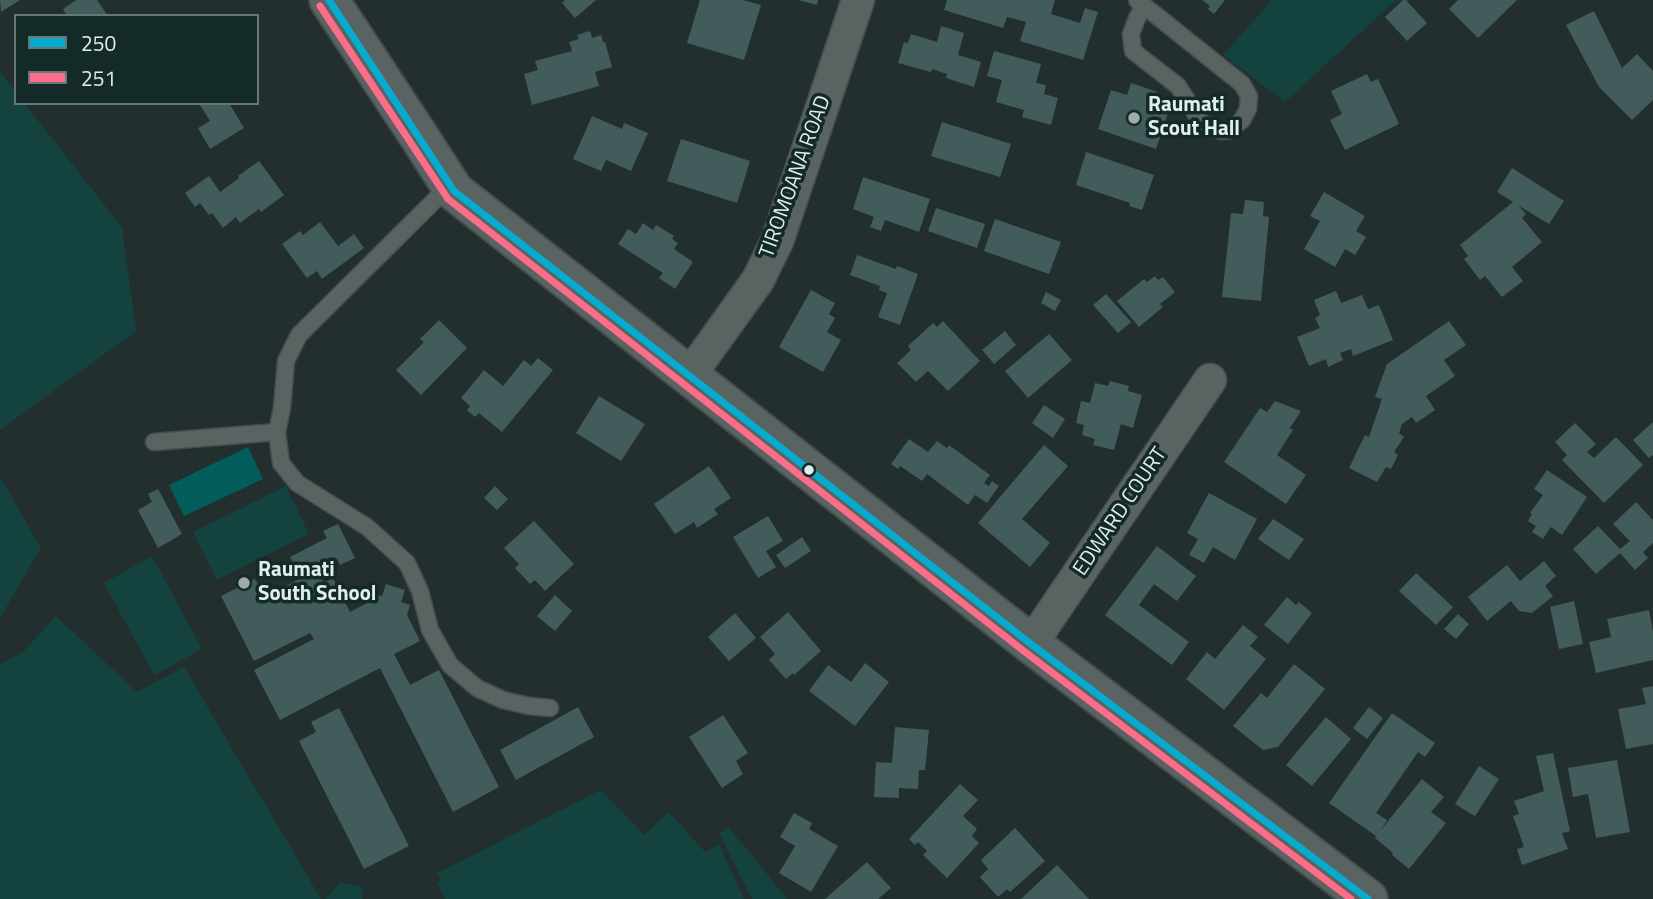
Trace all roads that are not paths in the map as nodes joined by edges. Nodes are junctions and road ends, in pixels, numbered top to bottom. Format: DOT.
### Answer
graph roads {
  1 [pos="329,0"];
  2 [pos="858,0"];
  3 [pos="1140,3"];
  4 [pos="450,185"];
  5 [pos="689,376"];
  6 [pos="1210,380"];
  7 [pos="277,432"];
  8 [pos="154,442"];
  9 [pos="1031,644"];
  10 [pos="550,709"];
  11 [pos="1368,899"];
  1 -- 4 [label="street"];
  2 -- 5 [label="street, TIROMOANA ROAD"];
  3 -- 3 [label="lane"];
  4 -- 5 [label="street"];
  4 -- 7 [label="lane"];
  5 -- 9 [label="street"];
  6 -- 9 [label="street, EDWARD COURT"];
  7 -- 8 [label="lane"];
  7 -- 10 [label="lane"];
  9 -- 11 [label="street"];
}
